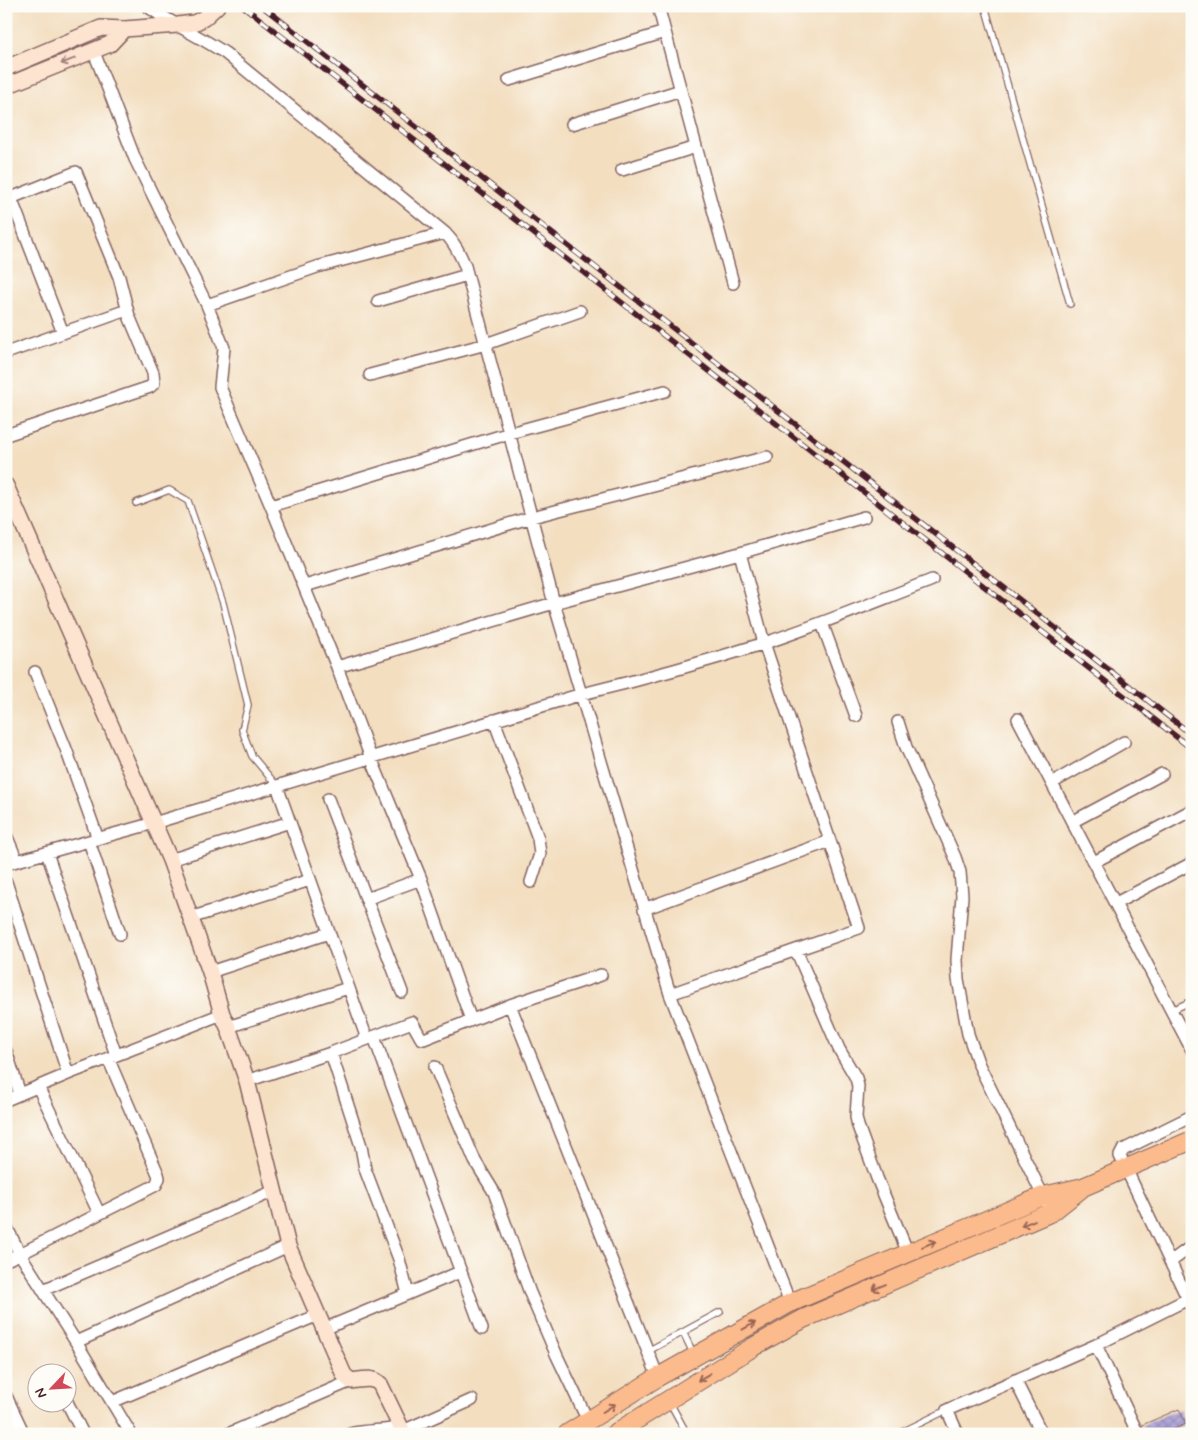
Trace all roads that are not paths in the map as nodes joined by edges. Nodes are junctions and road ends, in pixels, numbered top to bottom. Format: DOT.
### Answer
graph roads {
  1 [pos="147,6"];
  2 [pos="217,6"];
  3 [pos="658,6"];
  4 [pos="985,6"];
  5 [pos="178,25"];
  6 [pos="124,29"];
  7 [pos="664,32"];
  8 [pos="94,52"];
  9 [pos="6,68"];
  10 [pos="509,80"];
  11 [pos="6,86"];
  12 [pos="680,90"];
  13 [pos="572,124"];
  14 [pos="696,147"];
  15 [pos="622,170"];
  16 [pos="445,233"];
  17 [pos="467,276"];
  18 [pos="733,283"];
  19 [pos="378,301"];
  20 [pos="1070,304"];
  21 [pos="207,305"];
  22 [pos="127,310"];
  23 [pos="580,312"];
  24 [pos="63,332"];
  25 [pos="486,344"];
  26 [pos="6,353"];
  27 [pos="370,375"];
  28 [pos="666,391"];
  29 [pos="510,433"];
  30 [pos="6,435"];
  31 [pos="767,457"];
  32 [pos="6,486"];
  33 [pos="136,503"];
  34 [pos="272,506"];
  35 [pos="532,517"];
  36 [pos="864,517"];
  37 [pos="740,553"];
  38 [pos="932,580"];
  39 [pos="305,586"];
  40 [pos="554,603"];
  41 [pos="822,623"];
  42 [pos="764,643"];
  43 [pos="337,667"];
  44 [pos="35,672"];
  45 [pos="582,694"];
  46 [pos="856,716"];
  47 [pos="1018,719"];
  48 [pos="494,720"];
  49 [pos="898,722"];
  50 [pos="1124,742"];
  51 [pos="371,758"];
  52 [pos="1162,774"];
  53 [pos="1052,783"];
  54 [pos="277,786"];
  55 [pos="328,799"];
  56 [pos="1192,810"];
  57 [pos="290,822"];
  58 [pos="1072,822"];
  59 [pos="154,823"];
  60 [pos="6,835"];
  61 [pos="94,840"];
  62 [pos="830,841"];
  63 [pos="47,853"];
  64 [pos="170,860"];
  65 [pos="12,862"];
  66 [pos="1094,862"];
  67 [pos="1192,863"];
  68 [pos="421,879"];
  69 [pos="310,880"];
  70 [pos="6,882"];
  71 [pos="531,882"];
  72 [pos="366,899"];
  73 [pos="1116,903"];
  74 [pos="644,909"];
  75 [pos="190,918"];
  76 [pos="329,933"];
  77 [pos="120,934"];
  78 [pos="796,950"];
  79 [pos="210,972"];
  80 [pos="601,975"];
  81 [pos="348,988"];
  82 [pos="402,992"];
  83 [pos="670,994"];
  84 [pos="1192,1001"];
  85 [pos="510,1005"];
  86 [pos="1172,1010"];
  87 [pos="471,1020"];
  88 [pos="225,1021"];
  89 [pos="370,1038"];
  90 [pos="1192,1050"];
  91 [pos="6,1051"];
  92 [pos="331,1053"];
  93 [pos="112,1056"];
  94 [pos="435,1067"];
  95 [pos="68,1074"];
  96 [pos="247,1081"];
  97 [pos="38,1087"];
  98 [pos="20,1094"];
  99 [pos="6,1100"];
  100 [pos="1192,1116"];
  101 [pos="1192,1140"];
  102 [pos="1126,1168"];
  103 [pos="1083,1187"];
  104 [pos="274,1191"];
  105 [pos="1043,1196"];
  106 [pos="1052,1212"];
  107 [pos="99,1213"];
  108 [pos="6,1226"];
  109 [pos="288,1246"];
  110 [pos="1192,1246"];
  111 [pos="908,1253"];
  112 [pos="20,1254"];
  113 [pos="6,1260"];
  114 [pos="1170,1262"];
  115 [pos="460,1272"];
  116 [pos="43,1290"];
  117 [pos="408,1294"];
  118 [pos="790,1303"];
  119 [pos="1190,1303"];
  120 [pos="720,1312"];
  121 [pos="321,1322"];
  122 [pos="482,1329"];
  123 [pos="683,1332"];
  124 [pos="76,1342"];
  125 [pos="1096,1345"];
  126 [pos="648,1351"];
  127 [pos="695,1356"];
  128 [pos="658,1377"];
  129 [pos="1015,1380"];
  130 [pos="351,1381"];
  131 [pos="6,1396"];
  132 [pos="668,1399"];
  133 [pos="472,1400"];
  134 [pos="112,1402"];
  135 [pos="947,1410"];
  136 [pos="72,1412"];
  137 [pos="588,1421"];
  138 [pos="402,1431"];
  139 [pos="24,1434"];
  140 [pos="83,1434"];
  141 [pos="131,1434"];
  142 [pos="228,1434"];
  143 [pos="350,1434"];
  144 [pos="567,1434"];
  145 [pos="614,1434"];
  146 [pos="687,1434"];
  147 [pos="898,1434"];
  148 [pos="958,1434"];
  149 [pos="1042,1434"];
  150 [pos="1138,1434"];
  1 -- 5 [label="street"];
  2 -- 5 [label="street"];
  3 -- 7 [label="street"];
  4 -- 20 [label="lane"];
  5 -- 6 [label="street"];
  5 -- 16 [label="street"];
  6 -- 8 [label="street"];
  6 -- 9 [label="street"];
  7 -- 10 [label="street"];
  7 -- 12 [label="street"];
  8 -- 11 [label="street, one-way"];
  8 -- 21 [label="street"];
  12 -- 13 [label="street"];
  12 -- 14 [label="street"];
  14 -- 15 [label="street"];
  14 -- 18 [label="street"];
  16 -- 17 [label="street"];
  16 -- 21 [label="street"];
  17 -- 19 [label="street"];
  17 -- 25 [label="street"];
  21 -- 34 [label="street"];
  22 -- 24 [label="street"];
  22 -- 24 [label="street"];
  22 -- 30 [label="street"];
  23 -- 25 [label="street"];
  24 -- 26 [label="street"];
  25 -- 27 [label="street"];
  25 -- 29 [label="street"];
  28 -- 29 [label="street"];
  29 -- 34 [label="street"];
  29 -- 35 [label="street"];
  31 -- 35 [label="street"];
  32 -- 59 [label="street"];
  33 -- 54 [label="lane"];
  34 -- 39 [label="street"];
  35 -- 39 [label="street"];
  35 -- 40 [label="street"];
  36 -- 37 [label="street"];
  37 -- 40 [label="street"];
  37 -- 42 [label="street"];
  38 -- 41 [label="street"];
  39 -- 43 [label="street"];
  40 -- 43 [label="street"];
  40 -- 45 [label="street"];
  41 -- 42 [label="street"];
  41 -- 46 [label="street"];
  42 -- 45 [label="street"];
  42 -- 62 [label="street"];
  43 -- 51 [label="street"];
  44 -- 61 [label="street"];
  45 -- 48 [label="street"];
  45 -- 74 [label="street"];
  47 -- 53 [label="street"];
  48 -- 51 [label="street"];
  48 -- 71 [label="street"];
  49 -- 105 [label="street"];
  50 -- 53 [label="street"];
  51 -- 54 [label="street"];
  51 -- 68 [label="street"];
  52 -- 58 [label="street"];
  53 -- 58 [label="street"];
  54 -- 57 [label="street"];
  54 -- 59 [label="street"];
  55 -- 72 [label="street"];
  56 -- 66 [label="street"];
  57 -- 64 [label="street"];
  57 -- 69 [label="street"];
  58 -- 66 [label="street"];
  59 -- 61 [label="street"];
  59 -- 64 [label="street"];
  60 -- 65 [label="street"];
  61 -- 63 [label="street"];
  61 -- 77 [label="street"];
  62 -- 74 [label="street"];
  62 -- 78 [label="street"];
  63 -- 65 [label="street"];
  63 -- 93 [label="street"];
  64 -- 75 [label="street"];
  66 -- 73 [label="street"];
  67 -- 73 [label="street"];
  68 -- 72 [label="street"];
  68 -- 87 [label="street"];
  69 -- 75 [label="street"];
  69 -- 76 [label="street"];
  70 -- 95 [label="street"];
  72 -- 82 [label="street"];
  73 -- 86 [label="street"];
  74 -- 83 [label="street"];
  75 -- 79 [label="street"];
  76 -- 79 [label="street"];
  76 -- 81 [label="street"];
  78 -- 83 [label="street"];
  78 -- 111 [label="street"];
  79 -- 88 [label="street"];
  80 -- 85 [label="street"];
  81 -- 88 [label="street"];
  81 -- 89 [label="street"];
  83 -- 118 [label="street"];
  84 -- 86 [label="lane"];
  85 -- 87 [label="street"];
  85 -- 126 [label="street"];
  86 -- 90 [label="street"];
  87 -- 89 [label="street"];
  88 -- 93 [label="street"];
  88 -- 96 [label="street"];
  89 -- 92 [label="street"];
  89 -- 115 [label="street"];
  91 -- 98 [label="street"];
  92 -- 96 [label="street"];
  92 -- 117 [label="street"];
  93 -- 95 [label="street"];
  93 -- 107 [label="street"];
  94 -- 137 [label="street"];
  95 -- 97 [label="street"];
  96 -- 104 [label="street"];
  97 -- 98 [label="street"];
  97 -- 107 [label="street"];
  98 -- 99 [label="street"];
  100 -- 102 [label="street"];
  101 -- 102 [label="main road"];
  102 -- 103 [label="main road"];
  102 -- 114 [label="street"];
  103 -- 105 [label="main road"];
  103 -- 106 [label="main road"];
  104 -- 109 [label="street"];
  104 -- 116 [label="street"];
  105 -- 106 [label="street"];
  111 -- 105 [label="main road, one-way"];
  106 -- 132 [label="main road, one-way"];
  107 -- 112 [label="street"];
  108 -- 112 [label="street"];
  109 -- 121 [label="street"];
  109 -- 124 [label="street"];
  110 -- 114 [label="street"];
  111 -- 118 [label="main road"];
  112 -- 113 [label="street"];
  112 -- 116 [label="street"];
  114 -- 119 [label="street"];
  115 -- 117 [label="street"];
  115 -- 122 [label="street"];
  116 -- 124 [label="street"];
  117 -- 121 [label="street"];
  127 -- 118 [label="main road, one-way"];
  119 -- 125 [label="street"];
  120 -- 123 [label="lane"];
  121 -- 130 [label="street"];
  121 -- 134 [label="street"];
  123 -- 126 [label="lane"];
  123 -- 127 [label="lane"];
  124 -- 134 [label="street"];
  125 -- 129 [label="street"];
  125 -- 150 [label="street"];
  126 -- 128 [label="street"];
  127 -- 128 [label="main road"];
  137 -- 128 [label="main road, one-way"];
  129 -- 135 [label="street"];
  129 -- 149 [label="street"];
  130 -- 138 [label="street"];
  130 -- 142 [label="street"];
  131 -- 139 [label="street"];
  132 -- 145 [label="main road"];
  132 -- 146 [label="lane"];
  133 -- 138 [label="street"];
  134 -- 141 [label="street"];
  135 -- 147 [label="lane"];
  135 -- 148 [label="street"];
  136 -- 140 [label="street"];
  137 -- 144 [label="main road"];
  138 -- 143 [label="street"];
}
